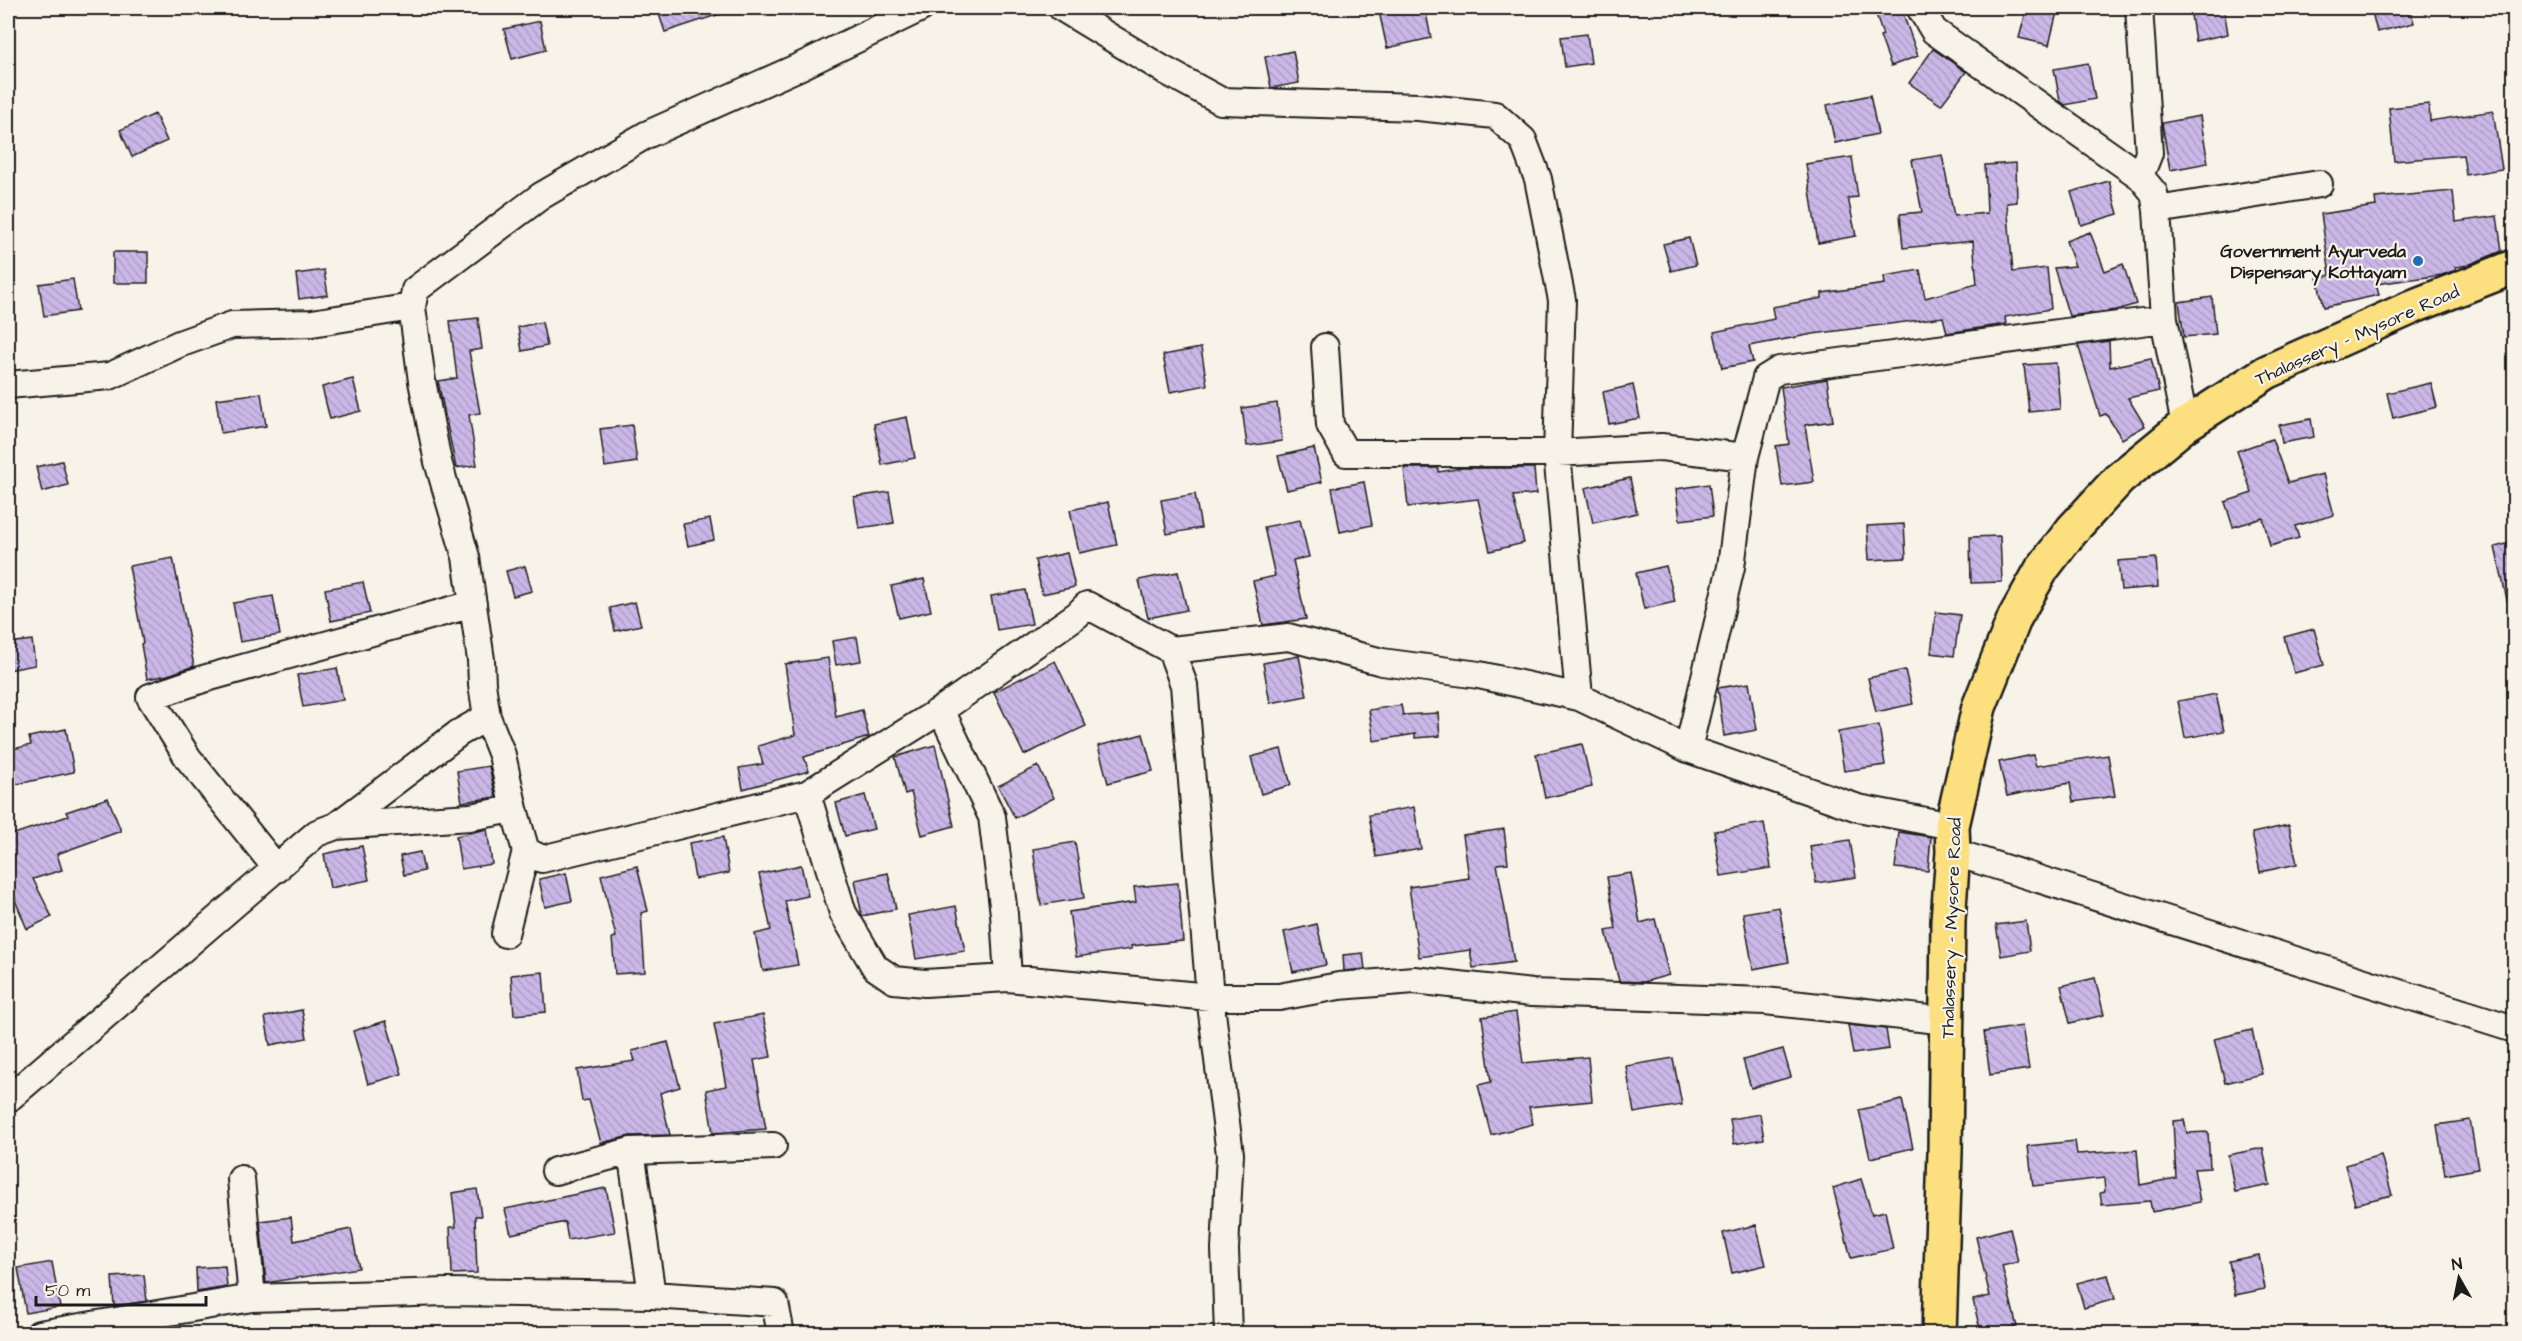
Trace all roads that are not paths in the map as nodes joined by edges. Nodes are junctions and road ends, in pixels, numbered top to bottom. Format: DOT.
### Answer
graph roads {
  1 [pos="921,8"];
  2 [pos="1062,8"];
  3 [pos="1920,8"];
  4 [pos="2139,8"];
  5 [pos="2140,176"];
  6 [pos="2319,184"];
  7 [pos="2157,210"];
  8 [pos="2514,267"];
  9 [pos="412,307"];
  10 [pos="2164,320"];
  11 [pos="1325,347"];
  12 [pos="8,385"];
  13 [pos="2185,425"];
  14 [pos="1557,453"];
  15 [pos="1745,458"];
  16 [pos="473,604"];
  17 [pos="1171,650"];
  18 [pos="1580,697"];
  19 [pos="941,710"];
  20 [pos="487,717"];
  21 [pos="1688,749"];
  22 [pos="807,794"];
  23 [pos="514,809"];
  24 [pos="336,826"];
  25 [pos="1952,839"];
  26 [pos="526,851"];
  27 [pos="277,869"];
  28 [pos="505,934"];
  29 [pos="1008,978"];
  30 [pos="1210,997"];
  31 [pos="1947,1021"];
  32 [pos="2514,1029"];
  33 [pos="8,1099"];
  34 [pos="773,1146"];
  35 [pos="631,1151"];
  36 [pos="555,1171"];
  37 [pos="241,1179"];
  38 [pos="652,1295"];
  39 [pos="252,1298"];
  40 [pos="39,1334"];
  41 [pos="781,1334"];
  42 [pos="1228,1334"];
  43 [pos="1939,1334"];
  1 -- 9 [label="street"];
  2 -- 14 [label="street"];
  3 -- 5 [label="street"];
  4 -- 5 [label="street"];
  5 -- 7 [label="street"];
  6 -- 7 [label="street"];
  7 -- 10 [label="street"];
  8 -- 13 [label="main road, Thalassery - Mysore Road"];
  9 -- 12 [label="street"];
  9 -- 16 [label="street"];
  10 -- 13 [label="street"];
  10 -- 15 [label="street"];
  11 -- 14 [label="street"];
  13 -- 25 [label="main road, Thalassery - Mysore Road"];
  14 -- 15 [label="street"];
  14 -- 18 [label="street"];
  15 -- 21 [label="street"];
  16 -- 20 [label="street"];
  16 -- 27 [label="street"];
  17 -- 18 [label="street"];
  17 -- 19 [label="street"];
  17 -- 30 [label="street"];
  18 -- 21 [label="street"];
  19 -- 22 [label="street"];
  19 -- 29 [label="street"];
  20 -- 23 [label="street"];
  20 -- 24 [label="street"];
  21 -- 25 [label="street"];
  22 -- 26 [label="street"];
  22 -- 29 [label="street"];
  23 -- 24 [label="street"];
  23 -- 26 [label="street"];
  24 -- 27 [label="street"];
  25 -- 31 [label="main road, Thalassery - Mysore Road"];
  25 -- 32 [label="street"];
  26 -- 28 [label="street"];
  27 -- 33 [label="street"];
  29 -- 30 [label="street"];
  30 -- 31 [label="street"];
  30 -- 42 [label="street"];
  31 -- 43 [label="main road, Thalassery - Mysore Road"];
  34 -- 35 [label="street"];
  35 -- 36 [label="street"];
  35 -- 38 [label="street"];
  37 -- 39 [label="street"];
  38 -- 39 [label="street"];
  38 -- 41 [label="street"];
  39 -- 40 [label="street"];
}
